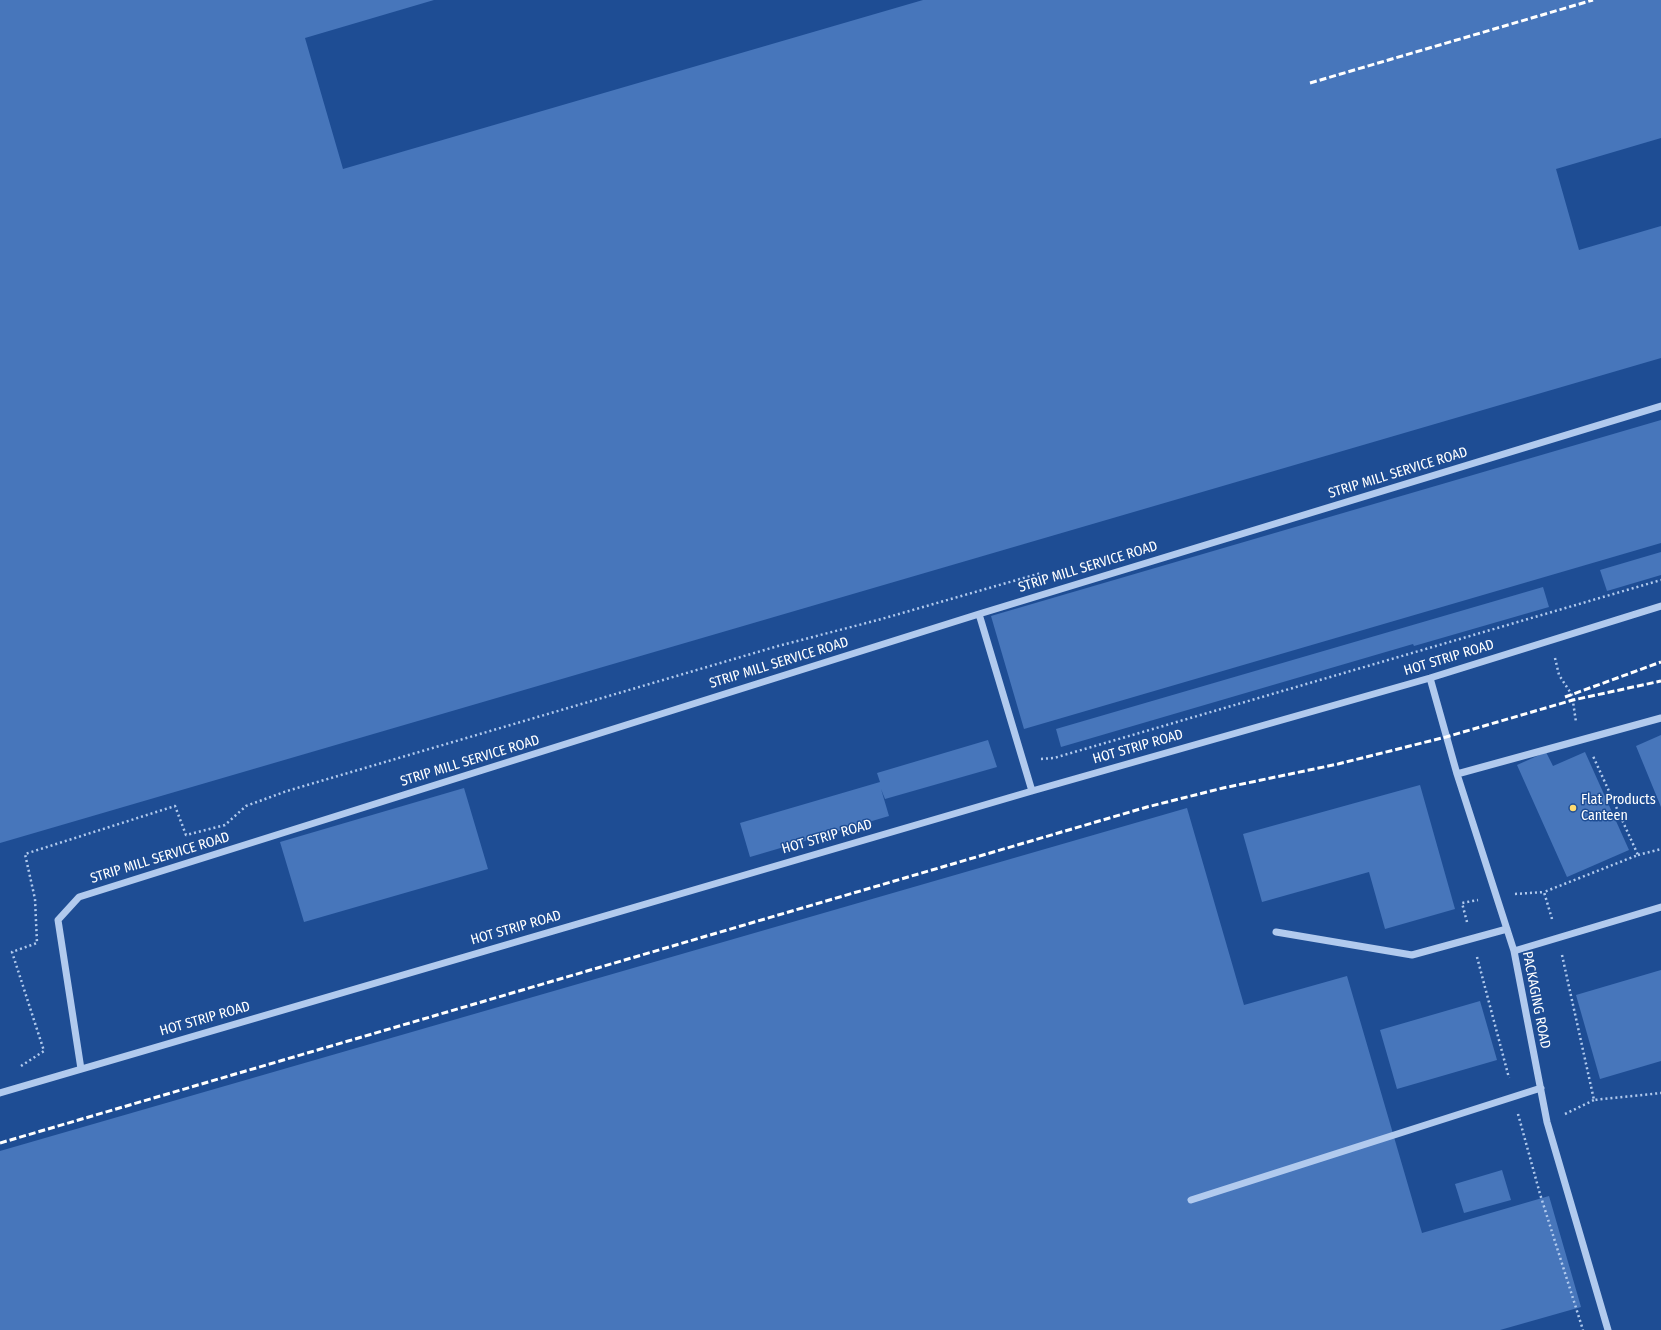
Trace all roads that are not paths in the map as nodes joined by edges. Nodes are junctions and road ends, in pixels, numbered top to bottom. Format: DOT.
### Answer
graph roads {
  1 [pos="1661,406"];
  2 [pos="1661,606"];
  3 [pos="979,614"];
  4 [pos="1430,678"];
  5 [pos="1661,718"];
  6 [pos="1457,774"];
  7 [pos="1032,791"];
  8 [pos="1661,908"];
  9 [pos="1507,929"];
  10 [pos="1276,932"];
  11 [pos="1514,951"];
  12 [pos="81,1069"];
  13 [pos="1541,1088"];
  14 [pos="0,1093"];
  15 [pos="1192,1200"];
  16 [pos="1608,1330"];
  1 -- 3 [label="street, STRIP MILL SERVICE ROAD"];
  2 -- 4 [label="street, HOT STRIP ROAD"];
  3 -- 7 [label="street"];
  3 -- 12 [label="street, STRIP MILL SERVICE ROAD"];
  4 -- 6 [label="street, PACKAGING ROAD"];
  4 -- 7 [label="street, HOT STRIP ROAD"];
  5 -- 6 [label="street"];
  6 -- 9 [label="street, PACKAGING ROAD"];
  7 -- 12 [label="street, HOT STRIP ROAD"];
  8 -- 11 [label="street"];
  9 -- 10 [label="street"];
  9 -- 11 [label="street, PACKAGING ROAD"];
  11 -- 13 [label="street, PACKAGING ROAD"];
  12 -- 14 [label="street, HOT STRIP ROAD"];
  13 -- 15 [label="street"];
  13 -- 16 [label="street, PACKAGING ROAD"];
}
